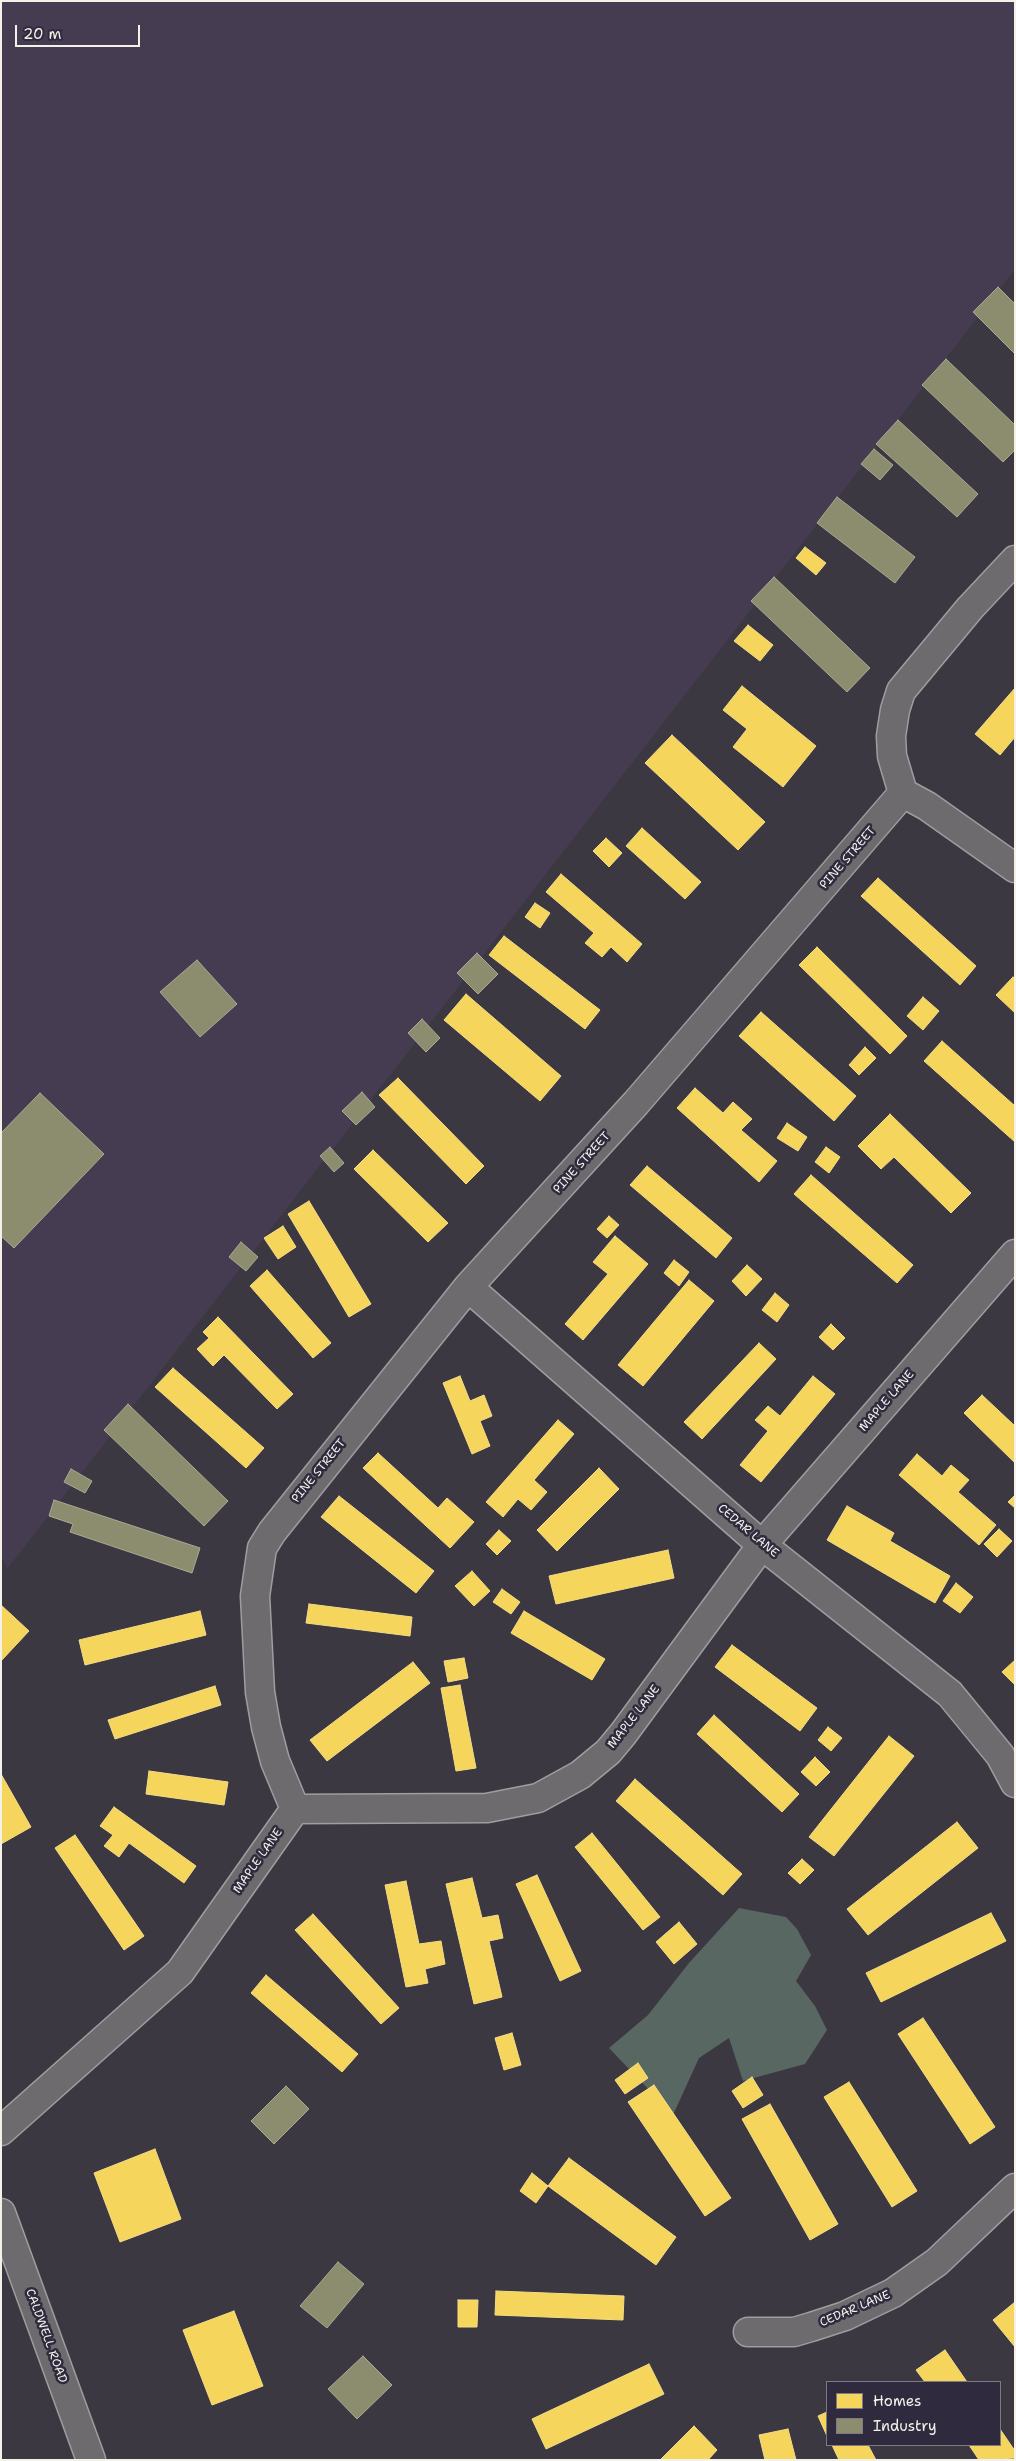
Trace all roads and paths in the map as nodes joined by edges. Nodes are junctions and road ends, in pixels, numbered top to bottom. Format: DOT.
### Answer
graph roads {
  1 [pos="1015,560"];
  2 [pos="903,793"];
  3 [pos="1015,868"];
  4 [pos="1015,1254"];
  5 [pos="468,1287"];
  6 [pos="762,1545"];
  7 [pos="1015,1783"];
  8 [pos="295,1809"];
  9 [pos="1,2131"];
  10 [pos="1015,2188"];
  11 [pos="1,2213"];
  12 [pos="748,2332"];
  13 [pos="91,2460"];
  1 -- 2 [label="street"];
  2 -- 3 [label="street"];
  2 -- 5 [label="street, PINE STREET"];
  4 -- 6 [label="street, MAPLE LANE"];
  5 -- 6 [label="street, CEDAR LANE"];
  5 -- 8 [label="street, PINE STREET"];
  6 -- 7 [label="street, CEDAR LANE"];
  6 -- 8 [label="street, MAPLE LANE"];
  8 -- 9 [label="street, MAPLE LANE"];
  10 -- 12 [label="street, CEDAR LANE"];
  11 -- 13 [label="street, CALDWELL ROAD"];
}
